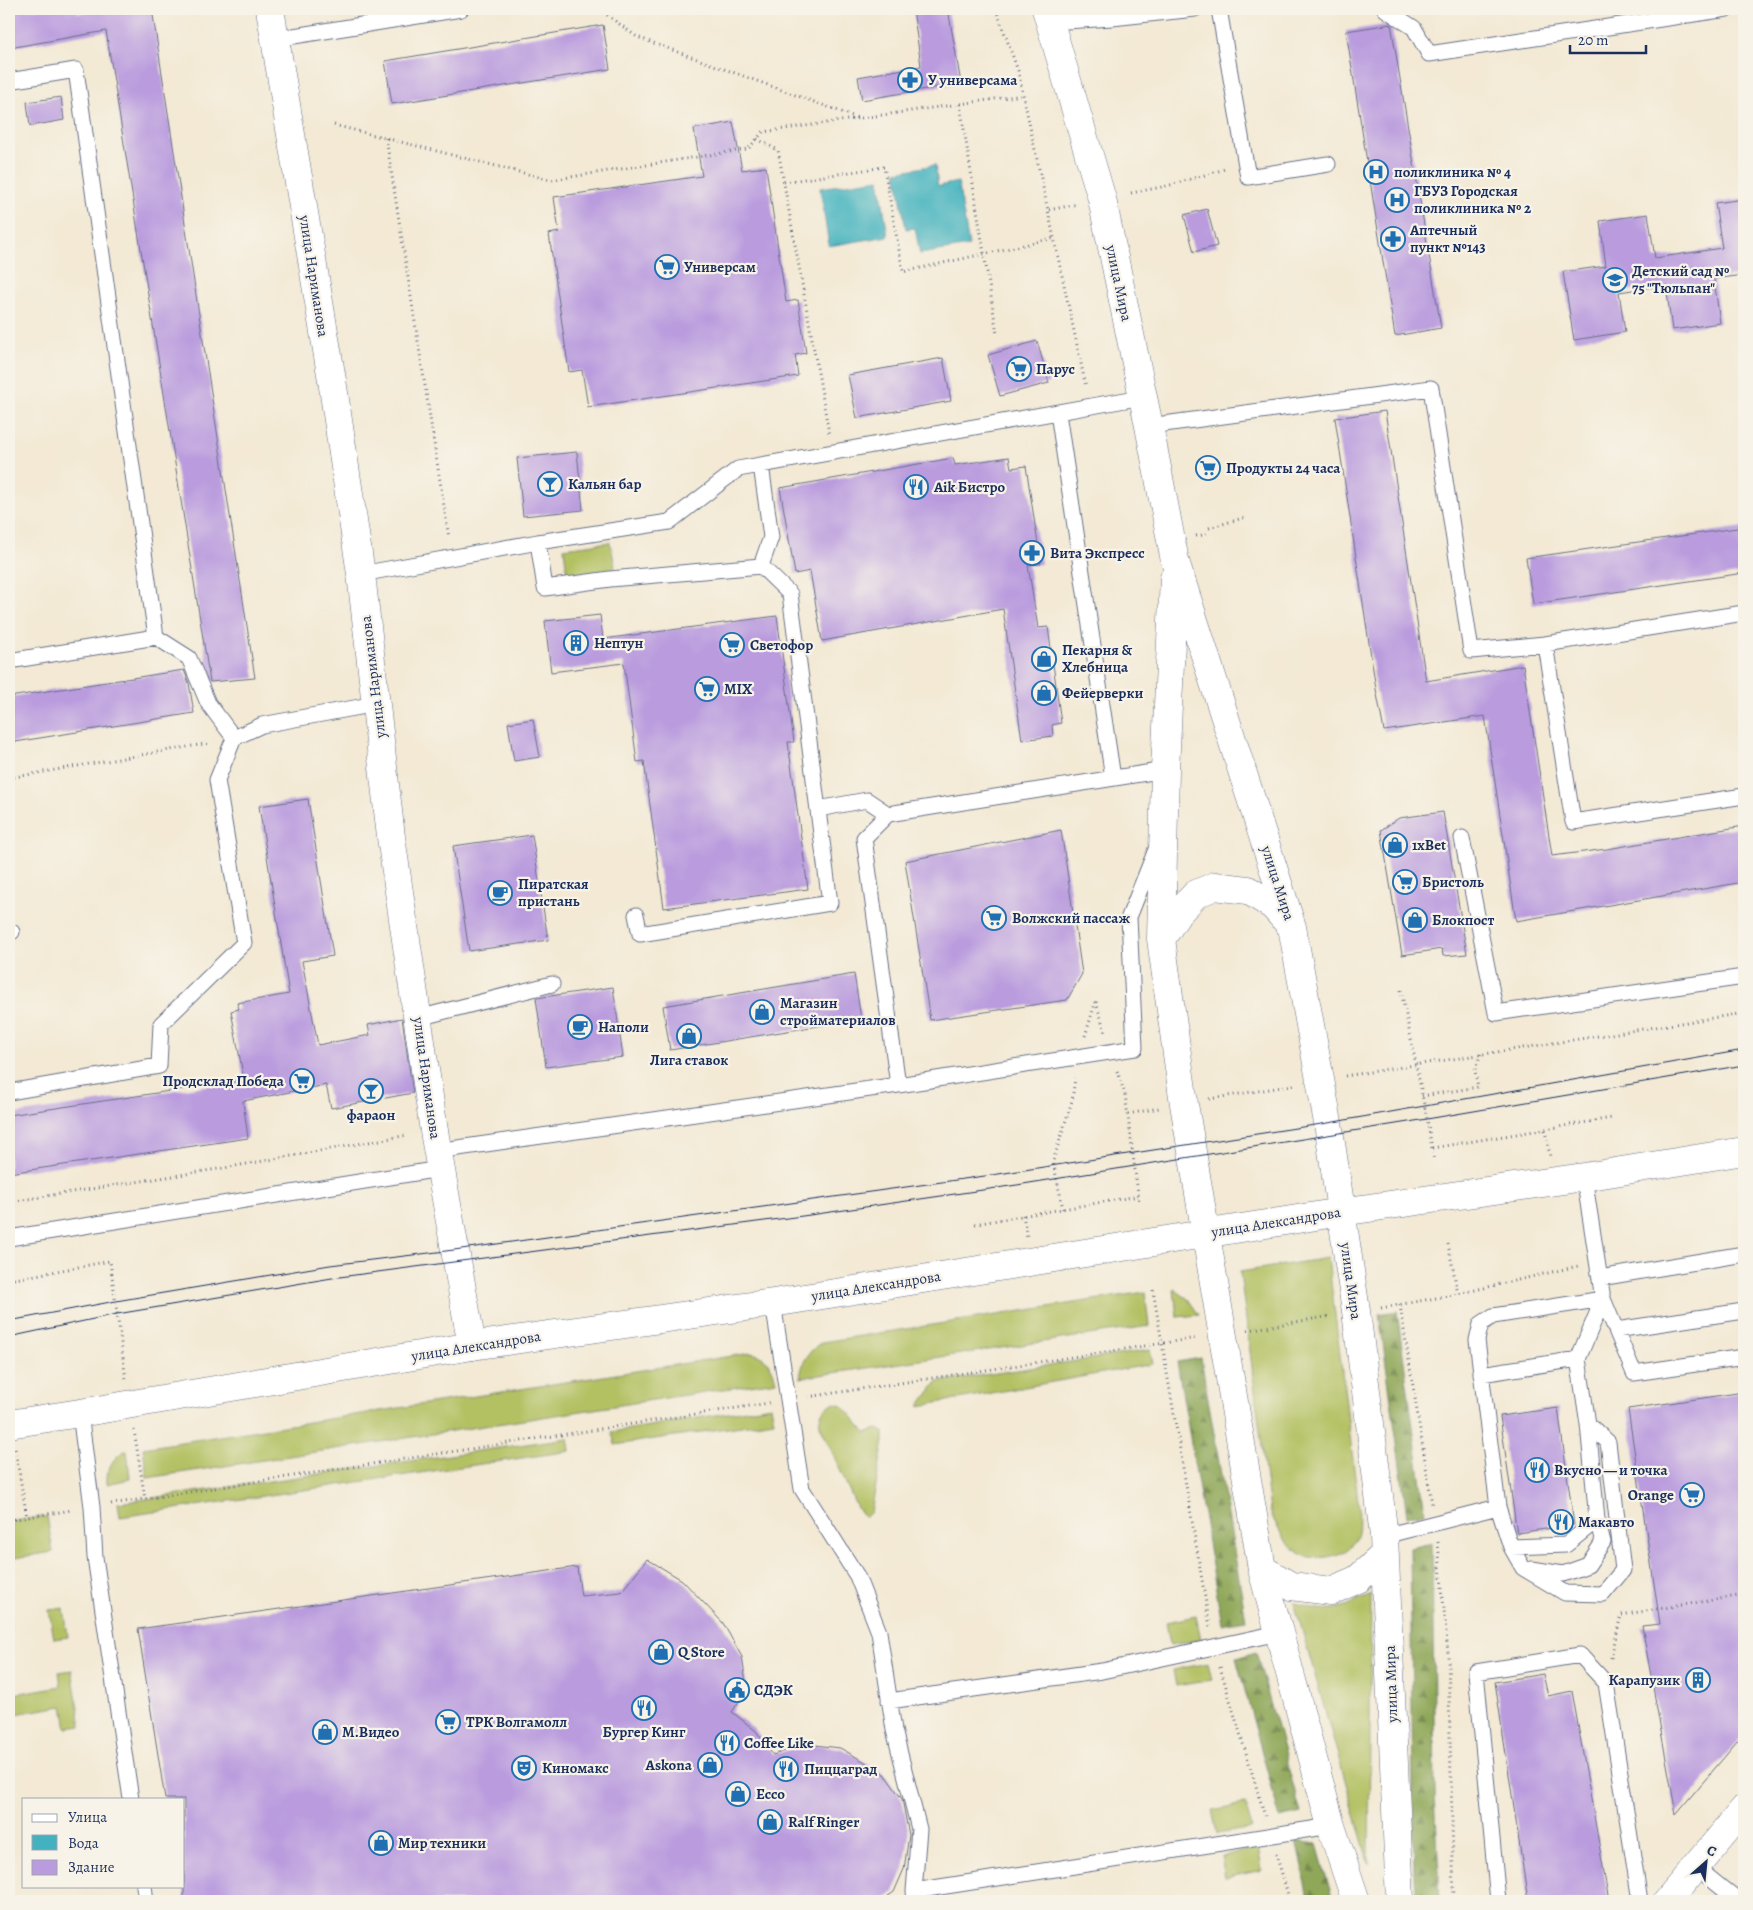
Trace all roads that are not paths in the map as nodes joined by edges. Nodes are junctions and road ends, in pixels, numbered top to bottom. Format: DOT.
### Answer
graph roads {
  1 [pos="270,9"];
  2 [pos="461,9"];
  3 [pos="1195,9"];
  4 [pos="1219,9"];
  5 [pos="1385,9"];
  6 [pos="1727,9"];
  7 [pos="1049,16"];
  8 [pos="275,39"];
  9 [pos="9,81"];
  10 [pos="1328,164"];
  11 [pos="1142,397"];
  12 [pos="1058,413"];
  13 [pos="1149,426"];
  14 [pos="762,465"];
  15 [pos="538,542"];
  16 [pos="1175,561"];
  17 [pos="762,566"];
  18 [pos="361,574"];
  19 [pos="1744,613"];
  20 [pos="156,637"];
  21 [pos="1545,644"];
  22 [pos="9,660"];
  23 [pos="376,704"];
  24 [pos="234,738"];
  25 [pos="1165,770"];
  26 [pos="1113,778"];
  27 [pos="1744,796"];
  28 [pos="818,809"];
  29 [pos="888,814"];
  30 [pos="1164,829"];
  31 [pos="1462,838"];
  32 [pos="636,915"];
  33 [pos="1292,927"];
  34 [pos="1162,939"];
  35 [pos="1744,977"];
  36 [pos="552,984"];
  37 [pos="418,1018"];
  38 [pos="898,1085"];
  39 [pos="9,1092"];
  40 [pos="437,1150"];
  41 [pos="1744,1151"];
  42 [pos="1584,1177"];
  43 [pos="1340,1212"];
  44 [pos="1205,1234"];
  45 [pos="9,1238"];
  46 [pos="1744,1254"];
  47 [pos="1600,1278"];
  48 [pos="1603,1298"];
  49 [pos="773,1303"];
  50 [pos="1744,1311"];
  51 [pos="1616,1330"];
  52 [pos="472,1346"];
  53 [pos="1744,1357"];
  54 [pos="1578,1359"];
  55 [pos="1481,1374"];
  56 [pos="80,1413"];
  57 [pos="10,1423"];
  58 [pos="1588,1424"];
  59 [pos="1498,1507"];
  60 [pos="1597,1520"];
  61 [pos="1385,1545"];
  62 [pos="1512,1548"];
  63 [pos="1523,1568"];
  64 [pos="1262,1569"];
  65 [pos="1278,1633"];
  66 [pos="889,1701"];
  67 [pos="131,1798"];
  68 [pos="1744,1809"];
  69 [pos="1331,1826"];
  70 [pos="1696,1867"];
  71 [pos="144,1888"];
  72 [pos="915,1896"];
  73 [pos="1673,1899"];
  74 [pos="146,1901"];
  75 [pos="1356,1901"];
  76 [pos="1400,1901"];
  77 [pos="1498,1901"];
  78 [pos="1640,1901"];
  79 [pos="1738,1901"];
  1 -- 8 [label="street, улица Нариманова"];
  2 -- 8 [label="lane"];
  3 -- 7 [label="lane"];
  4 -- 10 [label="lane"];
  5 -- 6 [label="lane"];
  7 -- 11 [label="street, улица Мира"];
  8 -- 18 [label="street, улица Нариманова"];
  9 -- 20 [label="lane"];
  11 -- 12 [label="lane"];
  11 -- 13 [label="street, улица Мира"];
  12 -- 14 [label="lane"];
  12 -- 26 [label="lane"];
  13 -- 16 [label="street, улица Мира"];
  13 -- 21 [label="lane"];
  14 -- 15 [label="lane"];
  14 -- 17 [label="lane"];
  15 -- 17 [label="lane"];
  15 -- 18 [label="lane"];
  16 -- 25 [label="street, улица Мира"];
  16 -- 33 [label="street, улица Мира"];
  17 -- 28 [label="lane"];
  18 -- 23 [label="street, улица Нариманова"];
  19 -- 21 [label="lane"];
  20 -- 22 [label="lane"];
  20 -- 24 [label="lane"];
  21 -- 27 [label="lane"];
  23 -- 24 [label="lane"];
  23 -- 37 [label="street, улица Нариманова"];
  24 -- 39 [label="lane"];
  25 -- 26 [label="lane"];
  25 -- 30 [label="street, улица Мира"];
  26 -- 29 [label="lane"];
  28 -- 29 [label="lane"];
  28 -- 32 [label="lane"];
  29 -- 38 [label="lane"];
  30 -- 34 [label="street, улица Мира"];
  30 -- 38 [label="lane"];
  31 -- 35 [label="lane"];
  33 -- 34 [label="street"];
  33 -- 43 [label="street, улица Мира"];
  34 -- 44 [label="street, улица Мира"];
  36 -- 37 [label="lane"];
  37 -- 40 [label="street, улица Нариманова"];
  38 -- 40 [label="lane"];
  40 -- 45 [label="lane"];
  40 -- 52 [label="street, улица Нариманова"];
  41 -- 42 [label="street, улица Александрова"];
  42 -- 43 [label="street, улица Александрова"];
  42 -- 47 [label="lane"];
  43 -- 44 [label="street, улица Александрова"];
  43 -- 61 [label="street, улица Мира"];
  44 -- 49 [label="street, улица Александрова"];
  44 -- 64 [label="street, улица Мира"];
  46 -- 47 [label="lane"];
  47 -- 48 [label="lane"];
  48 -- 51 [label="lane"];
  48 -- 54 [label="lane"];
  48 -- 55 [label="lane"];
  49 -- 52 [label="street, улица Александрова"];
  49 -- 66 [label="lane"];
  50 -- 51 [label="lane"];
  51 -- 53 [label="lane"];
  52 -- 56 [label="street, улица Александрова"];
  54 -- 55 [label="lane"];
  54 -- 58 [label="lane"];
  55 -- 59 [label="lane"];
  56 -- 57 [label="street, улица Александрова"];
  56 -- 67 [label="lane"];
  58 -- 60 [label="lane"];
  58 -- 63 [label="lane"];
  59 -- 61 [label="lane"];
  59 -- 62 [label="lane"];
  60 -- 62 [label="lane"];
  60 -- 63 [label="lane"];
  61 -- 64 [label="street"];
  61 -- 76 [label="street, улица Мира"];
  62 -- 63 [label="lane"];
  64 -- 65 [label="street, улица Мира"];
  65 -- 66 [label="lane"];
  65 -- 69 [label="street, улица Мира"];
  66 -- 72 [label="lane"];
  68 -- 70 [label="street"];
  69 -- 72 [label="lane"];
  69 -- 75 [label="street, улица Мира"];
  70 -- 73 [label="street"];
  70 -- 79 [label="lane"];
  71 -- 74 [label="lane"];
  77 -- 78 [label="lane"];
}
